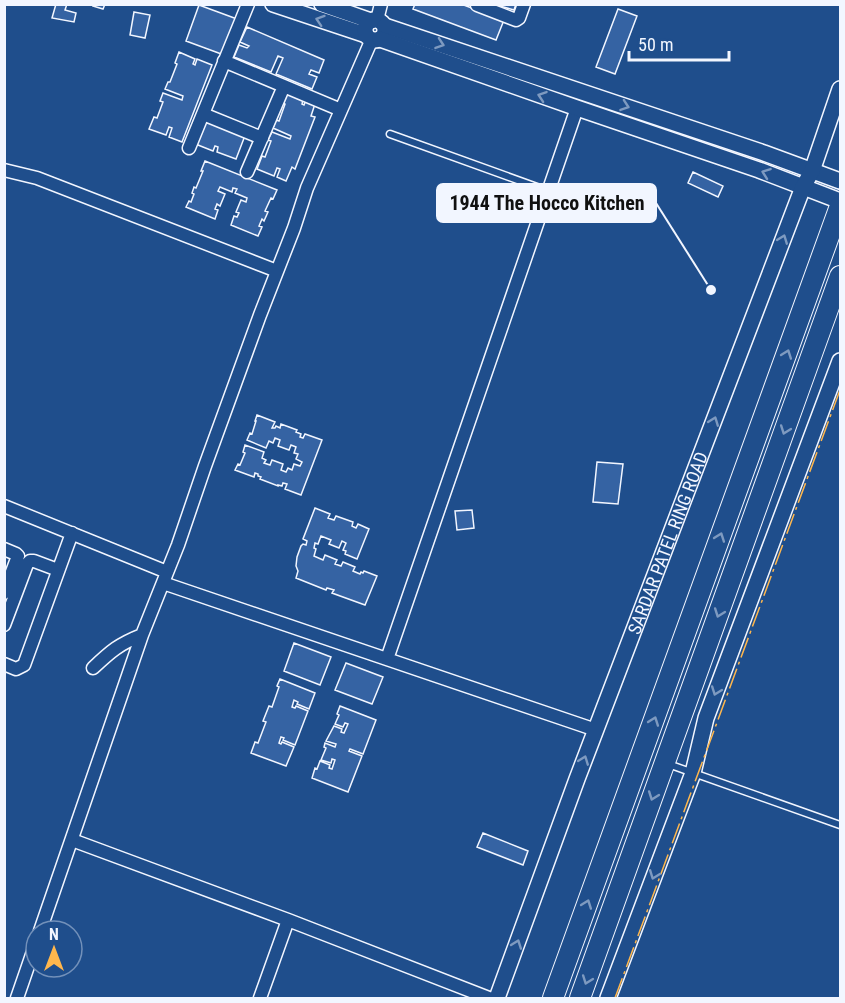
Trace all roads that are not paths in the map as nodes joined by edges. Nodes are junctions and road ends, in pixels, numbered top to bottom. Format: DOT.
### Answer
graph roads {
  1 [pos="248,4"];
  2 [pos="273,4"];
  3 [pos="322,4"];
  4 [pos="381,4"];
  5 [pos="524,4"];
  6 [pos="476,5"];
  7 [pos="375,30"];
  8 [pos="224,61"];
  9 [pos="284,86"];
  10 [pos="840,89"];
  11 [pos="577,108"];
  12 [pos="341,110"];
  13 [pos="203,114"];
  14 [pos="390,134"];
  15 [pos="262,138"];
  16 [pos="189,148"];
  17 [pos="4,170"];
  18 [pos="812,171"];
  19 [pos="247,172"];
  20 [pos="840,182"];
  21 [pos="803,187"];
  22 [pos="548,191"];
  23 [pos="840,201"];
  24 [pos="840,206"];
  25 [pos="277,271"];
  26 [pos="840,276"];
  27 [pos="840,361"];
  28 [pos="836,386"];
  29 [pos="4,506"];
  30 [pos="72,533"];
  31 [pos="4,549"];
  32 [pos="58,570"];
  33 [pos="165,577"];
  34 [pos="4,593"];
  35 [pos="4,625"];
  36 [pos="142,635"];
  37 [pos="387,659"];
  38 [pos="4,664"];
  39 [pos="93,668"];
  40 [pos="596,730"];
  41 [pos="665,763"];
  42 [pos="693,773"];
  43 [pos="840,825"];
  44 [pos="72,840"];
  45 [pos="44,919"];
  46 [pos="288,920"];
  47 [pos="24,978"];
  48 [pos="17,999"];
  49 [pos="260,999"];
  50 [pos="489,999"];
  51 [pos="497,999"];
  52 [pos="553,999"];
  53 [pos="580,999"];
  54 [pos="608,999"];
  1 -- 8 [label="street"];
  7 -- 2 [label="street, one-way"];
  3 -- 7 [label="street"];
  4 -- 7 [label="street"];
  5 -- 6 [label="street"];
  11 -- 7 [label="street, one-way"];
  7 -- 12 [label="street"];
  7 -- 18 [label="street, one-way"];
  8 -- 9 [label="street"];
  8 -- 13 [label="street"];
  9 -- 12 [label="street"];
  9 -- 15 [label="street"];
  10 -- 18 [label="street, SARDAR PATEL RING ROAD"];
  21 -- 11 [label="street, one-way"];
  11 -- 22 [label="street"];
  12 -- 25 [label="street"];
  13 -- 15 [label="street"];
  13 -- 16 [label="street"];
  14 -- 22 [label="lane"];
  15 -- 19 [label="street"];
  17 -- 25 [label="street"];
  18 -- 20 [label="street"];
  18 -- 21 [label="street, SARDAR PATEL RING ROAD"];
  21 -- 23 [label="street"];
  40 -- 21 [label="street, SARDAR PATEL RING ROAD, one-way"];
  22 -- 37 [label="street"];
  52 -- 24 [label="highway, one-way"];
  25 -- 33 [label="street"];
  26 -- 41 [label="highway, one-way"];
  27 -- 28 [label="street"];
  28 -- 42 [label="street, one-way"];
  29 -- 30 [label="street"];
  30 -- 32 [label="street"];
  30 -- 33 [label="street"];
  31 -- 34 [label="street"];
  32 -- 35 [label="street"];
  32 -- 38 [label="street"];
  33 -- 36 [label="street"];
  33 -- 37 [label="street"];
  36 -- 39 [label="street"];
  36 -- 44 [label="street"];
  37 -- 40 [label="street"];
  51 -- 40 [label="street, SARDAR PATEL RING ROAD, one-way"];
  41 -- 42 [label="lane"];
  41 -- 53 [label="highway, one-way"];
  42 -- 43 [label="lane"];
  42 -- 54 [label="street, one-way"];
  44 -- 45 [label="street"];
  44 -- 46 [label="street"];
  46 -- 49 [label="street"];
  46 -- 50 [label="street"];
  47 -- 48 [label="street"];
}
